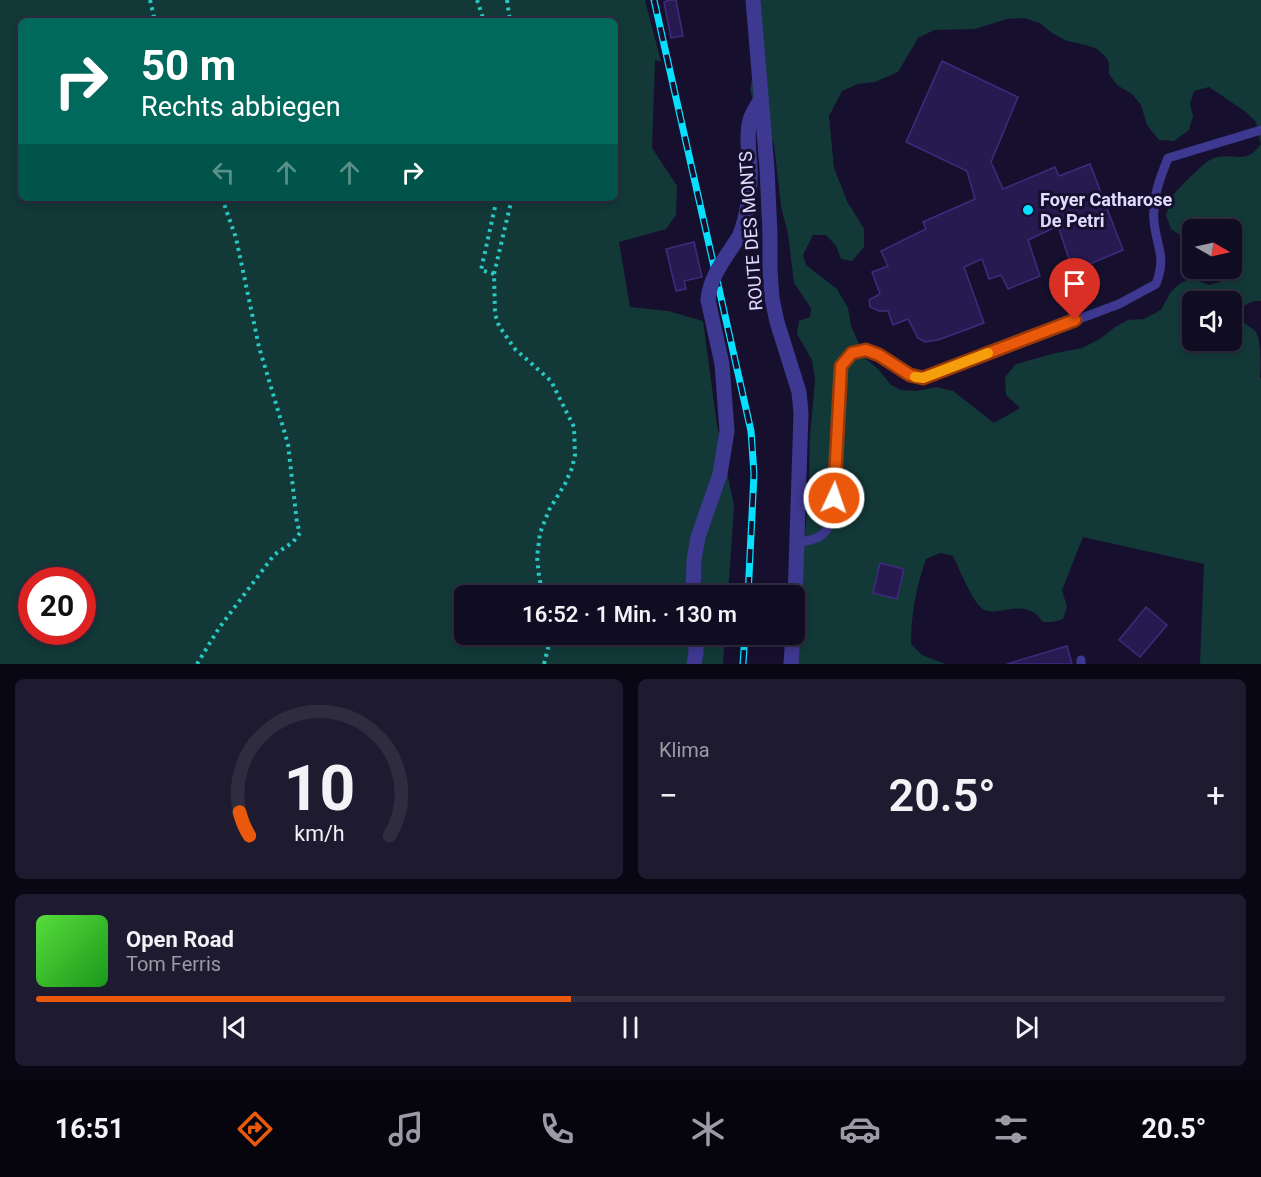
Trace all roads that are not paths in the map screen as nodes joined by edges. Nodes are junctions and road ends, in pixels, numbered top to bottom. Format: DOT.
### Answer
graph roads {
  1 [pos="753,0"];
  2 [pos="761,99"];
  3 [pos="1261,130"];
  4 [pos="797,543"];
  5 [pos="693,585"];
  6 [pos="796,585"];
  7 [pos="696,645"];
  8 [pos="792,645"];
  9 [pos="694,664"];
  10 [pos="791,664"];
  1 -- 2 [label="street, ROUTE DES MONTS"];
  2 -- 4 [label="street, ROUTE DES MONTS"];
  2 -- 5 [label="street, bridge"];
  3 -- 4 [label="lane"];
  4 -- 6 [label="street, ROUTE DES MONTS"];
  7 -- 9 [label="street"];
  8 -- 10 [label="street"];
}
